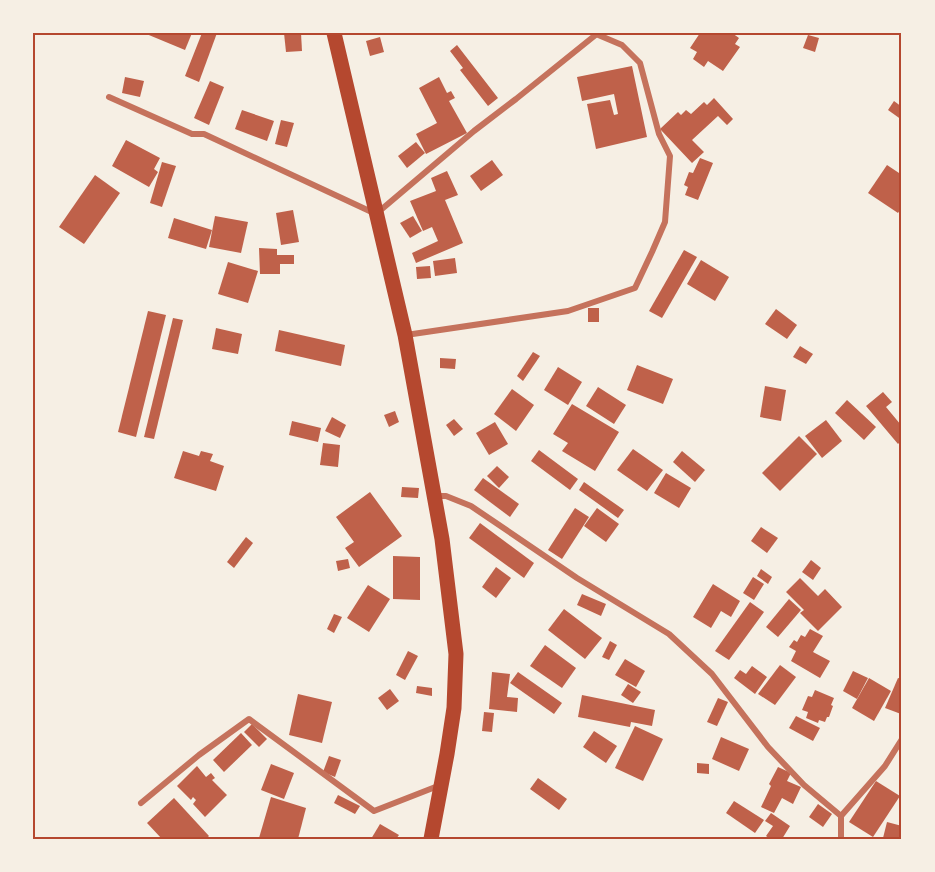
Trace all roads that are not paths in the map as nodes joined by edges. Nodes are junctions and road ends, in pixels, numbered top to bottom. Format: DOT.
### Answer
graph roads {
  1 [pos="334,33"];
  2 [pos="597,34"];
  3 [pos="109,97"];
  4 [pos="376,214"];
  5 [pos="405,335"];
  6 [pos="434,496"];
  7 [pos="902,739"];
  8 [pos="441,785"];
  9 [pos="141,803"];
  10 [pos="841,816"];
  11 [pos="431,839"];
  12 [pos="841,839"];
  1 -- 4 [label="main road"];
  2 -- 4 [label="street"];
  2 -- 5 [label="street"];
  3 -- 4 [label="street"];
  4 -- 5 [label="main road"];
  5 -- 6 [label="main road"];
  6 -- 8 [label="main road"];
  6 -- 10 [label="street"];
  7 -- 10 [label="street"];
  8 -- 9 [label="street"];
  8 -- 11 [label="main road"];
  10 -- 12 [label="street"];
}
